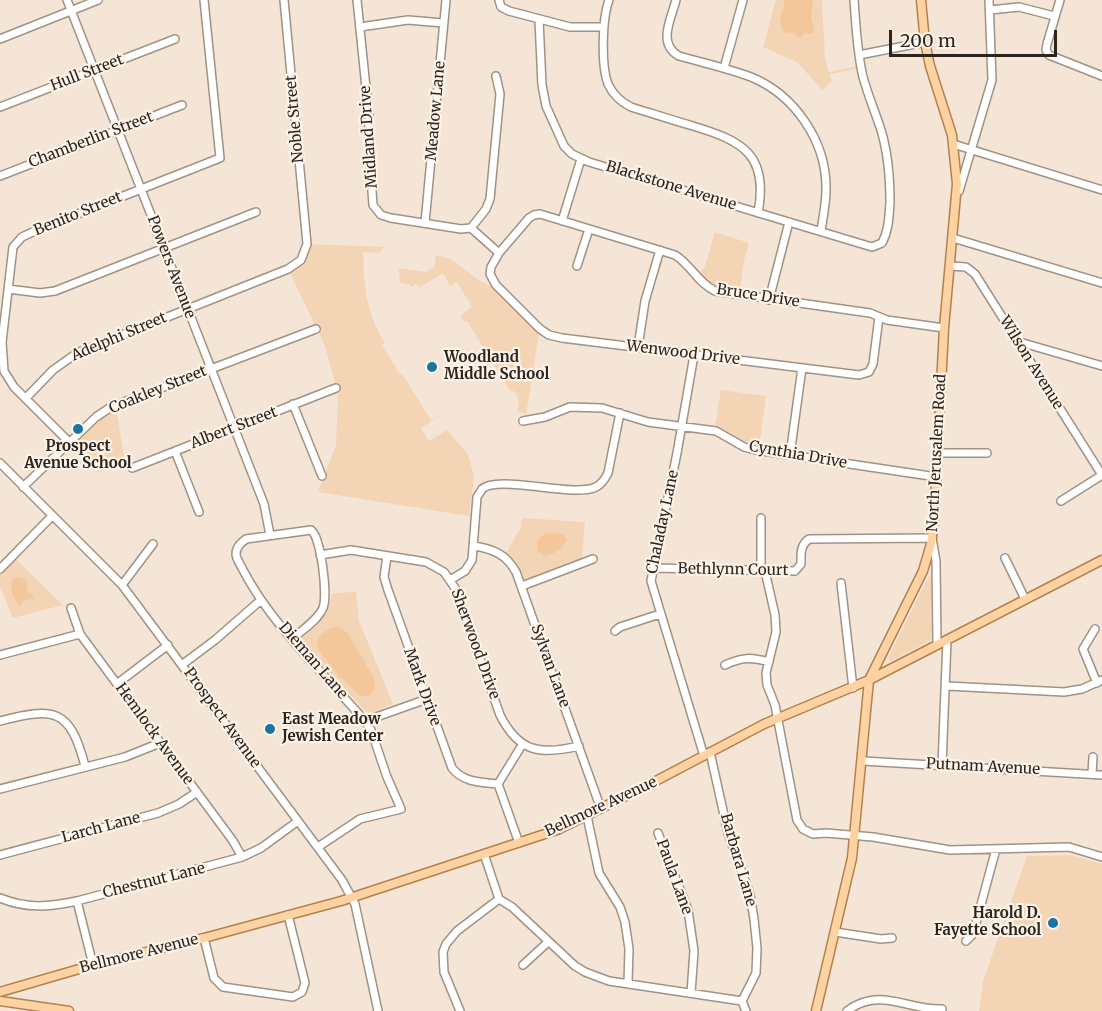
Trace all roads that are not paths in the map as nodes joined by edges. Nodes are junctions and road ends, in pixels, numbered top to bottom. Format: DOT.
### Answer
graph roads {
  1 [pos="67,0"];
  2 [pos="98,0"];
  3 [pos="204,0"];
  4 [pos="284,0"];
  5 [pos="357,0"];
  6 [pos="446,0"];
  7 [pos="499,0"];
  8 [pos="609,0"];
  9 [pos="676,0"];
  10 [pos="742,0"];
  11 [pos="854,0"];
  12 [pos="921,0"];
  13 [pos="989,0"];
  14 [pos="1060,0"];
  15 [pos="990,10"];
  16 [pos="71,11"];
  17 [pos="1054,16"];
  18 [pos="539,20"];
  19 [pos="443,23"];
  20 [pos="360,27"];
  21 [pos="604,27"];
  22 [pos="0,39"];
  23 [pos="175,39"];
  24 [pos="925,42"];
  25 [pos="859,55"];
  26 [pos="724,68"];
  27 [pos="94,71"];
  28 [pos="1102,75"];
  29 [pos="496,76"];
  30 [pos="182,105"];
  31 [pos="0,107"];
  32 [pos="118,130"];
  33 [pos="953,144"];
  34 [pos="970,150"];
  35 [pos="581,159"];
  36 [pos="0,176"];
  37 [pos="141,189"];
  38 [pos="1102,190"];
  39 [pos="956,201"];
  40 [pos="256,212"];
  41 [pos="758,213"];
  42 [pos="562,220"];
  43 [pos="789,222"];
  44 [pos="425,223"];
  45 [pos="471,228"];
  46 [pos="589,229"];
  47 [pos="821,231"];
  48 [pos="953,238"];
  49 [pos="306,239"];
  50 [pos="164,249"];
  51 [pos="660,250"];
  52 [pos="499,253"];
  53 [pos="578,266"];
  54 [pos="950,266"];
  55 [pos="1102,283"];
  56 [pos="8,289"];
  57 [pos="769,300"];
  58 [pos="187,309"];
  59 [pos="879,317"];
  60 [pos="944,328"];
  61 [pos="316,329"];
  62 [pos="1016,341"];
  63 [pos="638,347"];
  64 [pos="694,355"];
  65 [pos="1102,366"];
  66 [pos="211,368"];
  67 [pos="802,368"];
  68 [pos="336,388"];
  69 [pos="26,398"];
  70 [pos="293,404"];
  71 [pos="620,413"];
  72 [pos="523,421"];
  73 [pos="682,426"];
  74 [pos="234,428"];
  75 [pos="70,443"];
  76 [pos="174,451"];
  77 [pos="938,453"];
  78 [pos="987,453"];
  79 [pos="790,455"];
  80 [pos="0,463"];
  81 [pos="132,468"];
  82 [pos="1102,475"];
  83 [pos="322,476"];
  84 [pos="937,477"];
  85 [pos="23,487"];
  86 [pos="1060,501"];
  87 [pos="199,512"];
  88 [pos="52,516"];
  89 [pos="762,518"];
  90 [pos="270,535"];
  91 [pos="932,538"];
  92 [pos="153,544"];
  93 [pos="474,546"];
  94 [pos="320,555"];
  95 [pos="387,556"];
  96 [pos="1005,558"];
  97 [pos="593,559"];
  98 [pos="1102,560"];
  99 [pos="1,565"];
  100 [pos="654,568"];
  101 [pos="763,571"];
  102 [pos="450,580"];
  103 [pos="842,584"];
  104 [pos="122,585"];
  105 [pos="522,586"];
  106 [pos="1025,599"];
  107 [pos="261,600"];
  108 [pos="71,608"];
  109 [pos="660,614"];
  110 [pos="1095,629"];
  111 [pos="615,631"];
  112 [pos="80,634"];
  113 [pos="293,638"];
  114 [pos="947,640"];
  115 [pos="168,645"];
  116 [pos="937,645"];
  117 [pos="0,655"];
  118 [pos="769,662"];
  119 [pos="183,664"];
  120 [pos="725,665"];
  121 [pos="869,680"];
  122 [pos="1099,681"];
  123 [pos="118,683"];
  124 [pos="947,686"];
  125 [pos="853,688"];
  126 [pos="426,699"];
  127 [pos="777,719"];
  128 [pos="0,721"];
  129 [pos="365,721"];
  130 [pos="160,743"];
  131 [pos="522,745"];
  132 [pos="579,746"];
  133 [pos="707,754"];
  134 [pos="1093,757"];
  135 [pos="863,761"];
  136 [pos="942,765"];
  137 [pos="85,766"];
  138 [pos="1092,774"];
  139 [pos="1102,775"];
  140 [pos="498,784"];
  141 [pos="0,789"];
  142 [pos="197,792"];
  143 [pos="601,809"];
  144 [pos="587,816"];
  145 [pos="298,821"];
  146 [pos="658,833"];
  147 [pos="854,835"];
  148 [pos="519,843"];
  149 [pos="318,847"];
  150 [pos="996,849"];
  151 [pos="484,854"];
  152 [pos="0,855"];
  153 [pos="242,857"];
  154 [pos="1102,857"];
  155 [pos="353,897"];
  156 [pos="0,898"];
  157 [pos="499,899"];
  158 [pos="76,901"];
  159 [pos="288,915"];
  160 [pos="835,932"];
  161 [pos="204,938"];
  162 [pos="892,938"];
  163 [pos="966,941"];
  164 [pos="548,942"];
  165 [pos="93,965"];
  166 [pos="523,965"];
  167 [pos="628,983"];
  168 [pos="0,992"];
  169 [pos="691,993"];
  170 [pos="0,1001"];
  171 [pos="742,1001"];
  172 [pos="942,1009"];
  173 [pos="69,1011"];
  174 [pos="378,1011"];
  175 [pos="460,1011"];
  176 [pos="746,1011"];
  177 [pos="816,1011"];
  178 [pos="847,1011"];
  1 -- 16 [label="street, Powers Avenue"];
  2 -- 16 [label="street"];
  3 -- 37 [label="street, Benito Street"];
  4 -- 49 [label="street, Noble Street"];
  5 -- 20 [label="street, Midland Drive"];
  6 -- 19 [label="street, Meadow Lane"];
  7 -- 18 [label="street"];
  8 -- 21 [label="street"];
  9 -- 26 [label="street"];
  10 -- 26 [label="street"];
  11 -- 25 [label="street"];
  12 -- 24 [label="main road, North Jerusalem Road"];
  13 -- 15 [label="street"];
  14 -- 17 [label="street"];
  15 -- 17 [label="street"];
  15 -- 34 [label="street"];
  16 -- 22 [label="street"];
  16 -- 27 [label="street, Powers Avenue"];
  17 -- 28 [label="street"];
  18 -- 21 [label="street"];
  18 -- 35 [label="street, Blackstone Avenue"];
  19 -- 20 [label="street"];
  19 -- 44 [label="street, Meadow Lane"];
  20 -- 44 [label="street, Midland Drive"];
  21 -- 41 [label="street"];
  23 -- 27 [label="street, Hull Street"];
  24 -- 25 [label="street"];
  24 -- 33 [label="main road, North Jerusalem Road"];
  25 -- 47 [label="street, Blackstone Avenue"];
  26 -- 47 [label="street"];
  27 -- 31 [label="street, Hull Street"];
  27 -- 32 [label="street, Powers Avenue"];
  29 -- 45 [label="street"];
  30 -- 32 [label="street, Chamberlin Street"];
  32 -- 36 [label="street, Chamberlin Street"];
  32 -- 37 [label="street, Powers Avenue"];
  33 -- 34 [label="street"];
  33 -- 39 [label="main road, North Jerusalem Road"];
  34 -- 38 [label="street"];
  34 -- 39 [label="street"];
  35 -- 41 [label="street, Blackstone Avenue"];
  35 -- 42 [label="street"];
  37 -- 50 [label="street, Powers Avenue"];
  37 -- 56 [label="street, Benito Street"];
  39 -- 48 [label="main road, North Jerusalem Road"];
  40 -- 50 [label="street"];
  41 -- 43 [label="street, Blackstone Avenue"];
  42 -- 46 [label="street, Bruce Drive"];
  42 -- 52 [label="street, Bruce Drive"];
  43 -- 47 [label="street, Blackstone Avenue"];
  43 -- 57 [label="street"];
  44 -- 45 [label="street, Midland Drive"];
  45 -- 52 [label="street"];
  46 -- 51 [label="street, Bruce Drive"];
  46 -- 53 [label="street"];
  48 -- 54 [label="main road, North Jerusalem Road"];
  48 -- 55 [label="street"];
  49 -- 58 [label="street, Adelphi Street"];
  50 -- 56 [label="street"];
  50 -- 58 [label="street, Powers Avenue"];
  51 -- 57 [label="street, Bruce Drive"];
  51 -- 63 [label="street"];
  52 -- 63 [label="street, Wenwood Drive"];
  54 -- 60 [label="main road, North Jerusalem Road"];
  54 -- 62 [label="street, Wilson Avenue"];
  56 -- 69 [label="street, Benito Street"];
  57 -- 59 [label="street, Bruce Drive"];
  58 -- 66 [label="street, Powers Avenue"];
  58 -- 69 [label="street, Adelphi Street"];
  59 -- 60 [label="street, Bruce Drive"];
  59 -- 67 [label="street, Wenwood Drive"];
  60 -- 77 [label="main road, North Jerusalem Road"];
  61 -- 66 [label="street, Coakley Street"];
  62 -- 65 [label="street"];
  62 -- 82 [label="street, Wilson Avenue"];
  63 -- 64 [label="street, Wenwood Drive"];
  64 -- 67 [label="street, Wenwood Drive"];
  64 -- 73 [label="street, Chaladay Lane"];
  66 -- 74 [label="street, Powers Avenue"];
  66 -- 75 [label="street, Coakley Street"];
  67 -- 79 [label="street"];
  68 -- 70 [label="street, Albert Street"];
  69 -- 75 [label="street, Benito Street"];
  70 -- 74 [label="street, Albert Street"];
  70 -- 83 [label="street"];
  71 -- 72 [label="street, Cynthia Drive"];
  71 -- 73 [label="street, Cynthia Drive"];
  71 -- 93 [label="street"];
  73 -- 79 [label="street, Cynthia Drive"];
  73 -- 100 [label="street, Chaladay Lane"];
  74 -- 76 [label="street, Albert Street"];
  74 -- 90 [label="street, Powers Avenue"];
  75 -- 85 [label="street, Coakley Street"];
  76 -- 81 [label="street, Albert Street"];
  76 -- 87 [label="street"];
  77 -- 78 [label="street"];
  77 -- 84 [label="main road, North Jerusalem Road"];
  79 -- 84 [label="street, Cynthia Drive"];
  80 -- 85 [label="street, Prospect Avenue"];
  82 -- 86 [label="street"];
  84 -- 91 [label="main road, North Jerusalem Road"];
  85 -- 88 [label="street, Prospect Avenue"];
  88 -- 99 [label="street"];
  88 -- 104 [label="street, Prospect Avenue"];
  89 -- 101 [label="street"];
  90 -- 94 [label="street"];
  90 -- 107 [label="street, Dieman Lane"];
  91 -- 101 [label="street, Bethlynn Court"];
  91 -- 116 [label="street"];
  91 -- 121 [label="main road, North Jerusalem Road"];
  92 -- 104 [label="street"];
  93 -- 102 [label="street"];
  93 -- 105 [label="street, Sylvan Lane"];
  94 -- 95 [label="street, Sherwood Drive"];
  94 -- 113 [label="street"];
  95 -- 102 [label="street, Sherwood Drive"];
  95 -- 126 [label="street, Mark Drive"];
  96 -- 106 [label="street"];
  97 -- 105 [label="street"];
  98 -- 106 [label="main road, Bellmore Avenue"];
  100 -- 101 [label="street, Bethlynn Court"];
  100 -- 109 [label="street, Chaladay Lane"];
  101 -- 118 [label="street"];
  102 -- 131 [label="street, Sherwood Drive"];
  103 -- 125 [label="street"];
  104 -- 115 [label="street, Prospect Avenue"];
  105 -- 132 [label="street, Sylvan Lane"];
  106 -- 114 [label="main road, Bellmore Avenue"];
  107 -- 113 [label="street, Dieman Lane"];
  107 -- 119 [label="street"];
  108 -- 112 [label="street, Hemlock Avenue"];
  109 -- 111 [label="street"];
  109 -- 133 [label="street, Chaladay Lane"];
  110 -- 122 [label="street"];
  112 -- 117 [label="street"];
  112 -- 123 [label="street, Hemlock Avenue"];
  113 -- 129 [label="street, Dieman Lane"];
  114 -- 116 [label="main road, Bellmore Avenue"];
  114 -- 124 [label="street"];
  115 -- 119 [label="street, Prospect Avenue"];
  115 -- 123 [label="street"];
  116 -- 121 [label="main road, Bellmore Avenue"];
  118 -- 120 [label="street"];
  118 -- 127 [label="street"];
  119 -- 145 [label="street, Prospect Avenue"];
  121 -- 125 [label="main road, Bellmore Avenue"];
  121 -- 135 [label="main road, North Jerusalem Road"];
  122 -- 124 [label="street"];
  123 -- 130 [label="street, Hemlock Avenue"];
  124 -- 136 [label="street"];
  125 -- 127 [label="main road, Bellmore Avenue"];
  126 -- 129 [label="street"];
  126 -- 140 [label="street, Mark Drive"];
  127 -- 133 [label="main road, Bellmore Avenue"];
  127 -- 147 [label="street"];
  128 -- 137 [label="street"];
  129 -- 149 [label="street, Dieman Lane"];
  130 -- 137 [label="street"];
  130 -- 142 [label="street, Hemlock Avenue"];
  131 -- 132 [label="street"];
  131 -- 140 [label="street"];
  132 -- 143 [label="street, Sylvan Lane"];
  133 -- 143 [label="main road, Bellmore Avenue"];
  133 -- 171 [label="street, Barbara Lane"];
  134 -- 138 [label="street"];
  135 -- 136 [label="street, Putnam Avenue"];
  135 -- 147 [label="main road, North Jerusalem Road"];
  136 -- 138 [label="street, Putnam Avenue"];
  137 -- 141 [label="street"];
  138 -- 139 [label="street, Putnam Avenue"];
  140 -- 148 [label="street"];
  142 -- 152 [label="street, Larch Lane"];
  142 -- 153 [label="street, Hemlock Avenue"];
  143 -- 144 [label="main road, Bellmore Avenue"];
  144 -- 148 [label="main road, Bellmore Avenue"];
  144 -- 167 [label="street"];
  145 -- 149 [label="street, Prospect Avenue"];
  145 -- 153 [label="street, Chestnut Lane"];
  146 -- 169 [label="street, Paula Lane"];
  147 -- 150 [label="street"];
  147 -- 160 [label="main road, North Jerusalem Road"];
  148 -- 151 [label="main road, Bellmore Avenue"];
  149 -- 155 [label="street, Prospect Avenue"];
  150 -- 154 [label="street"];
  150 -- 163 [label="street"];
  151 -- 155 [label="main road, Bellmore Avenue"];
  151 -- 157 [label="street"];
  153 -- 158 [label="street, Chestnut Lane"];
  155 -- 159 [label="main road, Bellmore Avenue"];
  155 -- 174 [label="street, Prospect Avenue"];
  156 -- 158 [label="street, Chestnut Lane"];
  157 -- 164 [label="street"];
  157 -- 175 [label="street"];
  158 -- 165 [label="street"];
  159 -- 161 [label="main road, Bellmore Avenue"];
  159 -- 161 [label="street"];
  160 -- 162 [label="street"];
  160 -- 177 [label="main road, North Jerusalem Road"];
  161 -- 165 [label="main road, Bellmore Avenue"];
  164 -- 166 [label="street"];
  164 -- 167 [label="street"];
  165 -- 168 [label="main road, Bellmore Avenue"];
  167 -- 169 [label="street"];
  169 -- 171 [label="street"];
  170 -- 173 [label="main road"];
  171 -- 176 [label="street"];
  172 -- 178 [label="street"];
}
